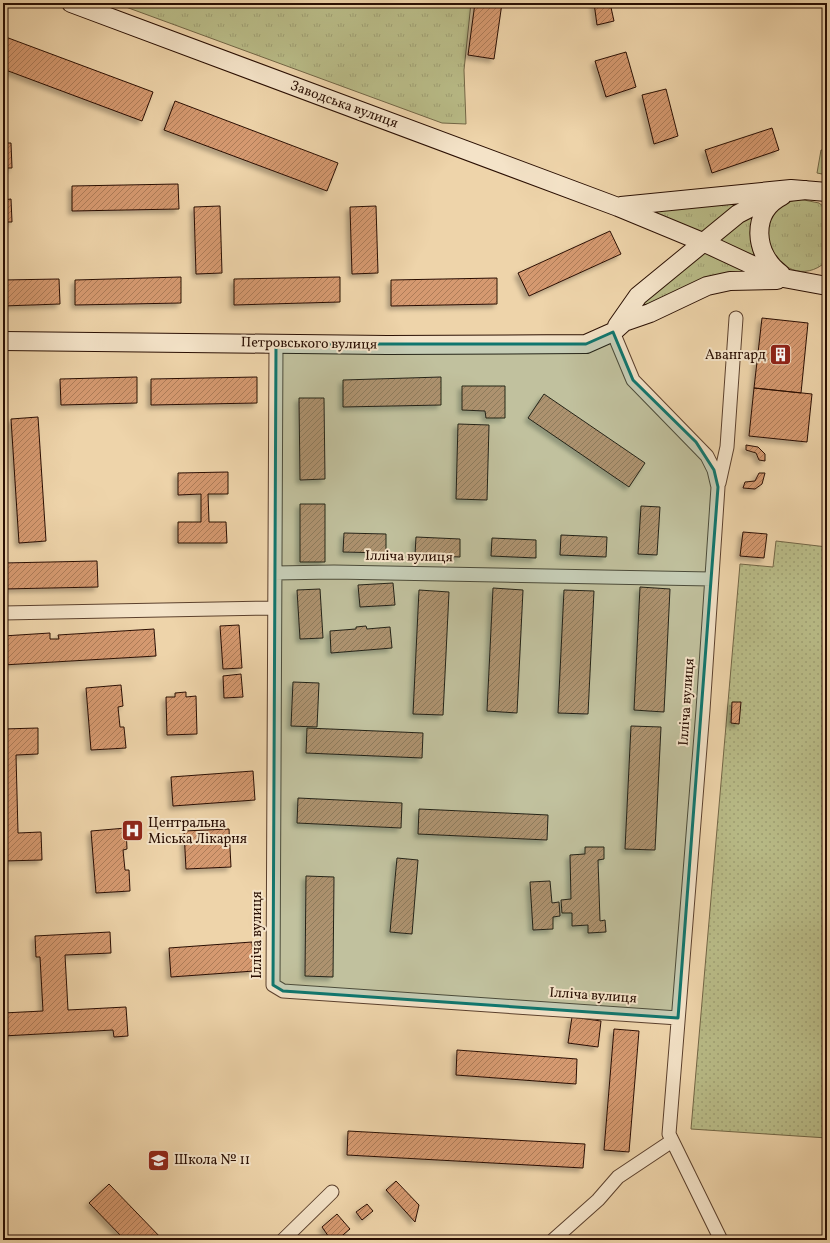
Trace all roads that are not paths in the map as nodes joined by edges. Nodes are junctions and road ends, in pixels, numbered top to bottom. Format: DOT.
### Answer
graph roads {
  1 [pos="71,3"];
  2 [pos="806,190"];
  3 [pos="827,192"];
  4 [pos="827,196"];
  5 [pos="618,207"];
  6 [pos="705,243"];
  7 [pos="827,275"];
  8 [pos="794,280"];
  9 [pos="827,286"];
  10 [pos="736,318"];
  11 [pos="613,332"];
  12 [pos="3,341"];
  13 [pos="276,344"];
  14 [pos="718,487"];
  15 [pos="275,573"];
  16 [pos="711,579"];
  17 [pos="274,608"];
  18 [pos="3,613"];
  19 [pos="678,1018"];
  20 [pos="672,1141"];
  21 [pos="332,1192"];
  22 [pos="283,1240"];
  23 [pos="553,1240"];
  24 [pos="721,1240"];
  1 -- 5 [label="main road, Заводська вулиця"];
  2 -- 3 [label="main road"];
  2 -- 4 [label="main road"];
  2 -- 5 [label="main road"];
  2 -- 6 [label="main road"];
  2 -- 8 [label="main road"];
  5 -- 6 [label="main road, Заводська вулиця"];
  6 -- 8 [label="main road, Заводська вулиця"];
  6 -- 11 [label="main road"];
  7 -- 8 [label="main road"];
  8 -- 9 [label="main road"];
  8 -- 11 [label="main road, Петровського вулиця"];
  10 -- 14 [label="street"];
  11 -- 13 [label="main road, Петровського вулиця"];
  11 -- 14 [label="street, Ілліча вулиця"];
  12 -- 13 [label="main road, Петровського вулиця"];
  13 -- 15 [label="street, Ілліча вулиця"];
  14 -- 16 [label="street, Ілліча вулиця"];
  15 -- 16 [label="street, Ілліча вулиця"];
  15 -- 17 [label="street, Ілліча вулиця"];
  16 -- 19 [label="street, Ілліча вулиця"];
  17 -- 18 [label="street"];
  17 -- 19 [label="street, Ілліча вулиця"];
  19 -- 20 [label="street, Ілліча вулиця"];
  20 -- 23 [label="street"];
  20 -- 24 [label="street, Ілліча вулиця"];
  21 -- 22 [label="street"];
}
